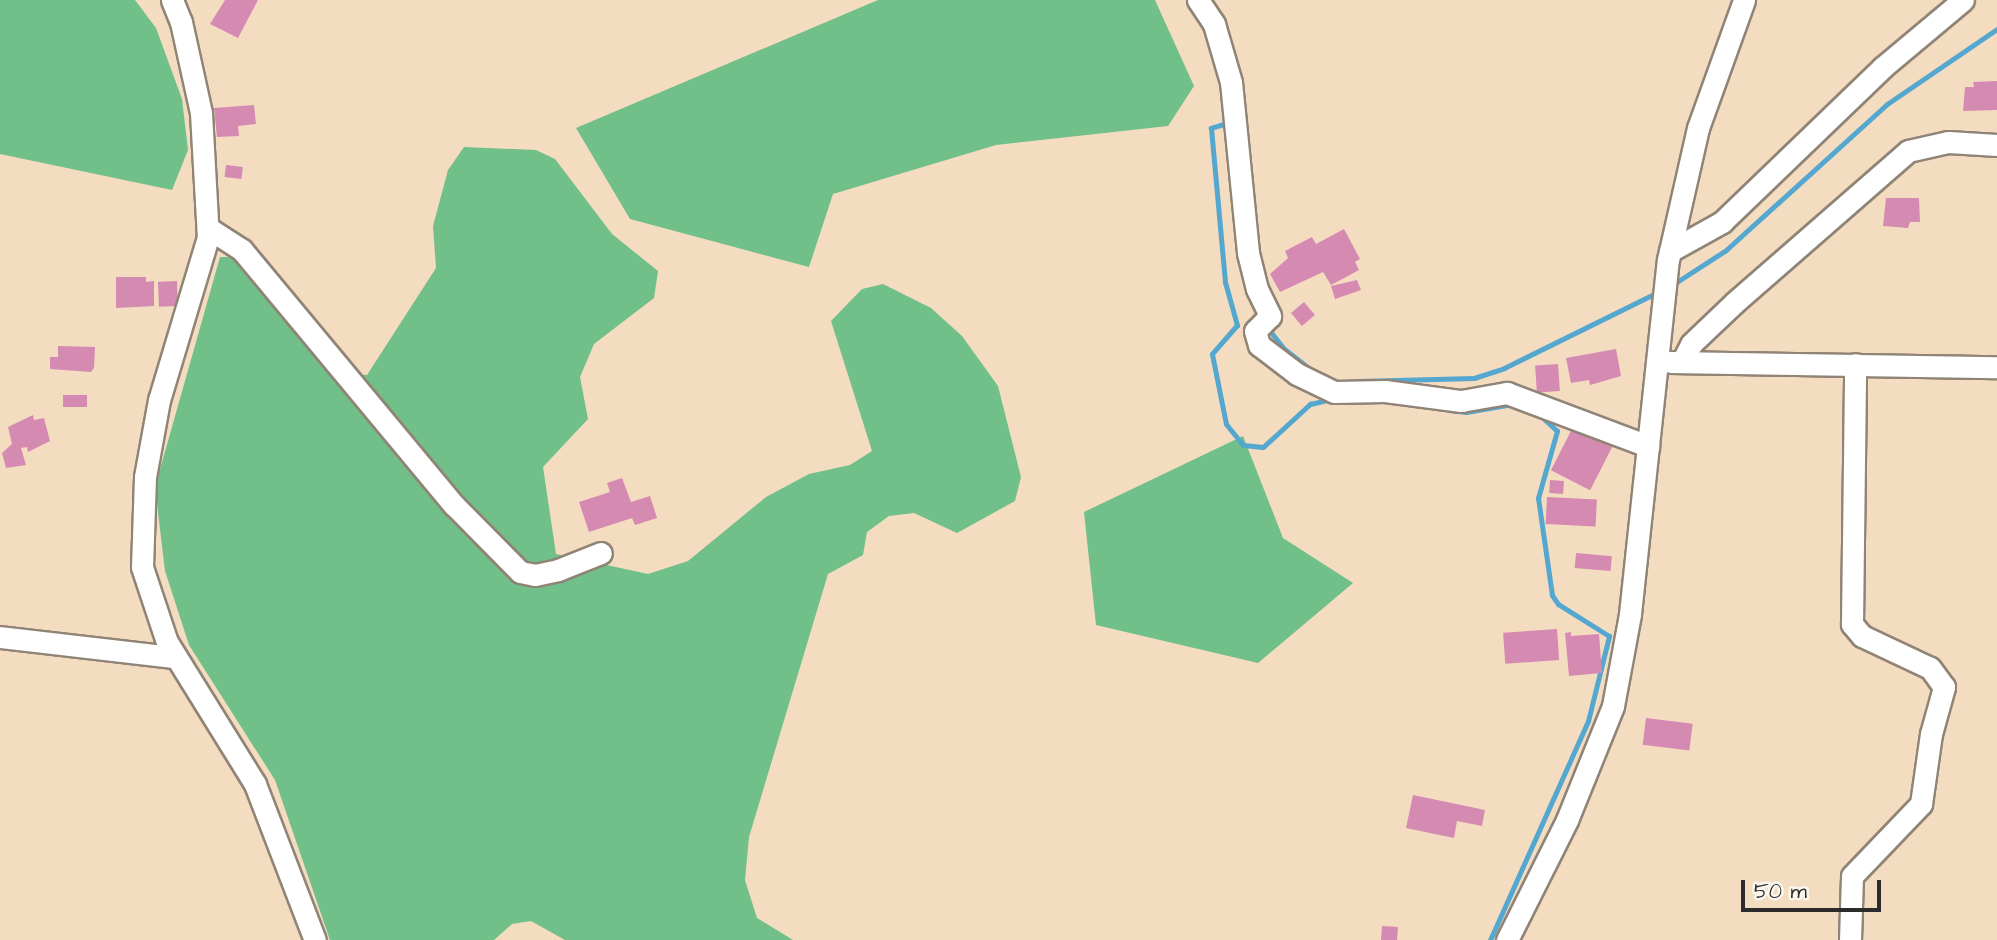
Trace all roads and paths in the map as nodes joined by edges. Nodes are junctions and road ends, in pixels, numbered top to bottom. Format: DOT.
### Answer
graph roads {
  1 [pos="172,0"];
  2 [pos="1198,0"];
  3 [pos="1744,0"];
  4 [pos="1963,0"];
  5 [pos="1997,145"];
  6 [pos="208,228"];
  7 [pos="1670,251"];
  8 [pos="1658,362"];
  9 [pos="1682,362"];
  10 [pos="1856,364"];
  11 [pos="1997,367"];
  12 [pos="1648,446"];
  13 [pos="601,553"];
  14 [pos="0,637"];
  15 [pos="174,657"];
  16 [pos="315,940"];
  17 [pos="1507,940"];
  18 [pos="1850,940"];
  1 -- 6 [label="street"];
  2 -- 12 [label="street"];
  3 -- 7 [label="street"];
  4 -- 7 [label="street"];
  5 -- 9 [label="street"];
  6 -- 13 [label="street"];
  6 -- 15 [label="street"];
  7 -- 8 [label="street"];
  8 -- 9 [label="street"];
  8 -- 12 [label="street"];
  9 -- 10 [label="street"];
  10 -- 11 [label="street"];
  10 -- 18 [label="street"];
  12 -- 17 [label="street"];
  14 -- 15 [label="street"];
  15 -- 16 [label="street"];
}
